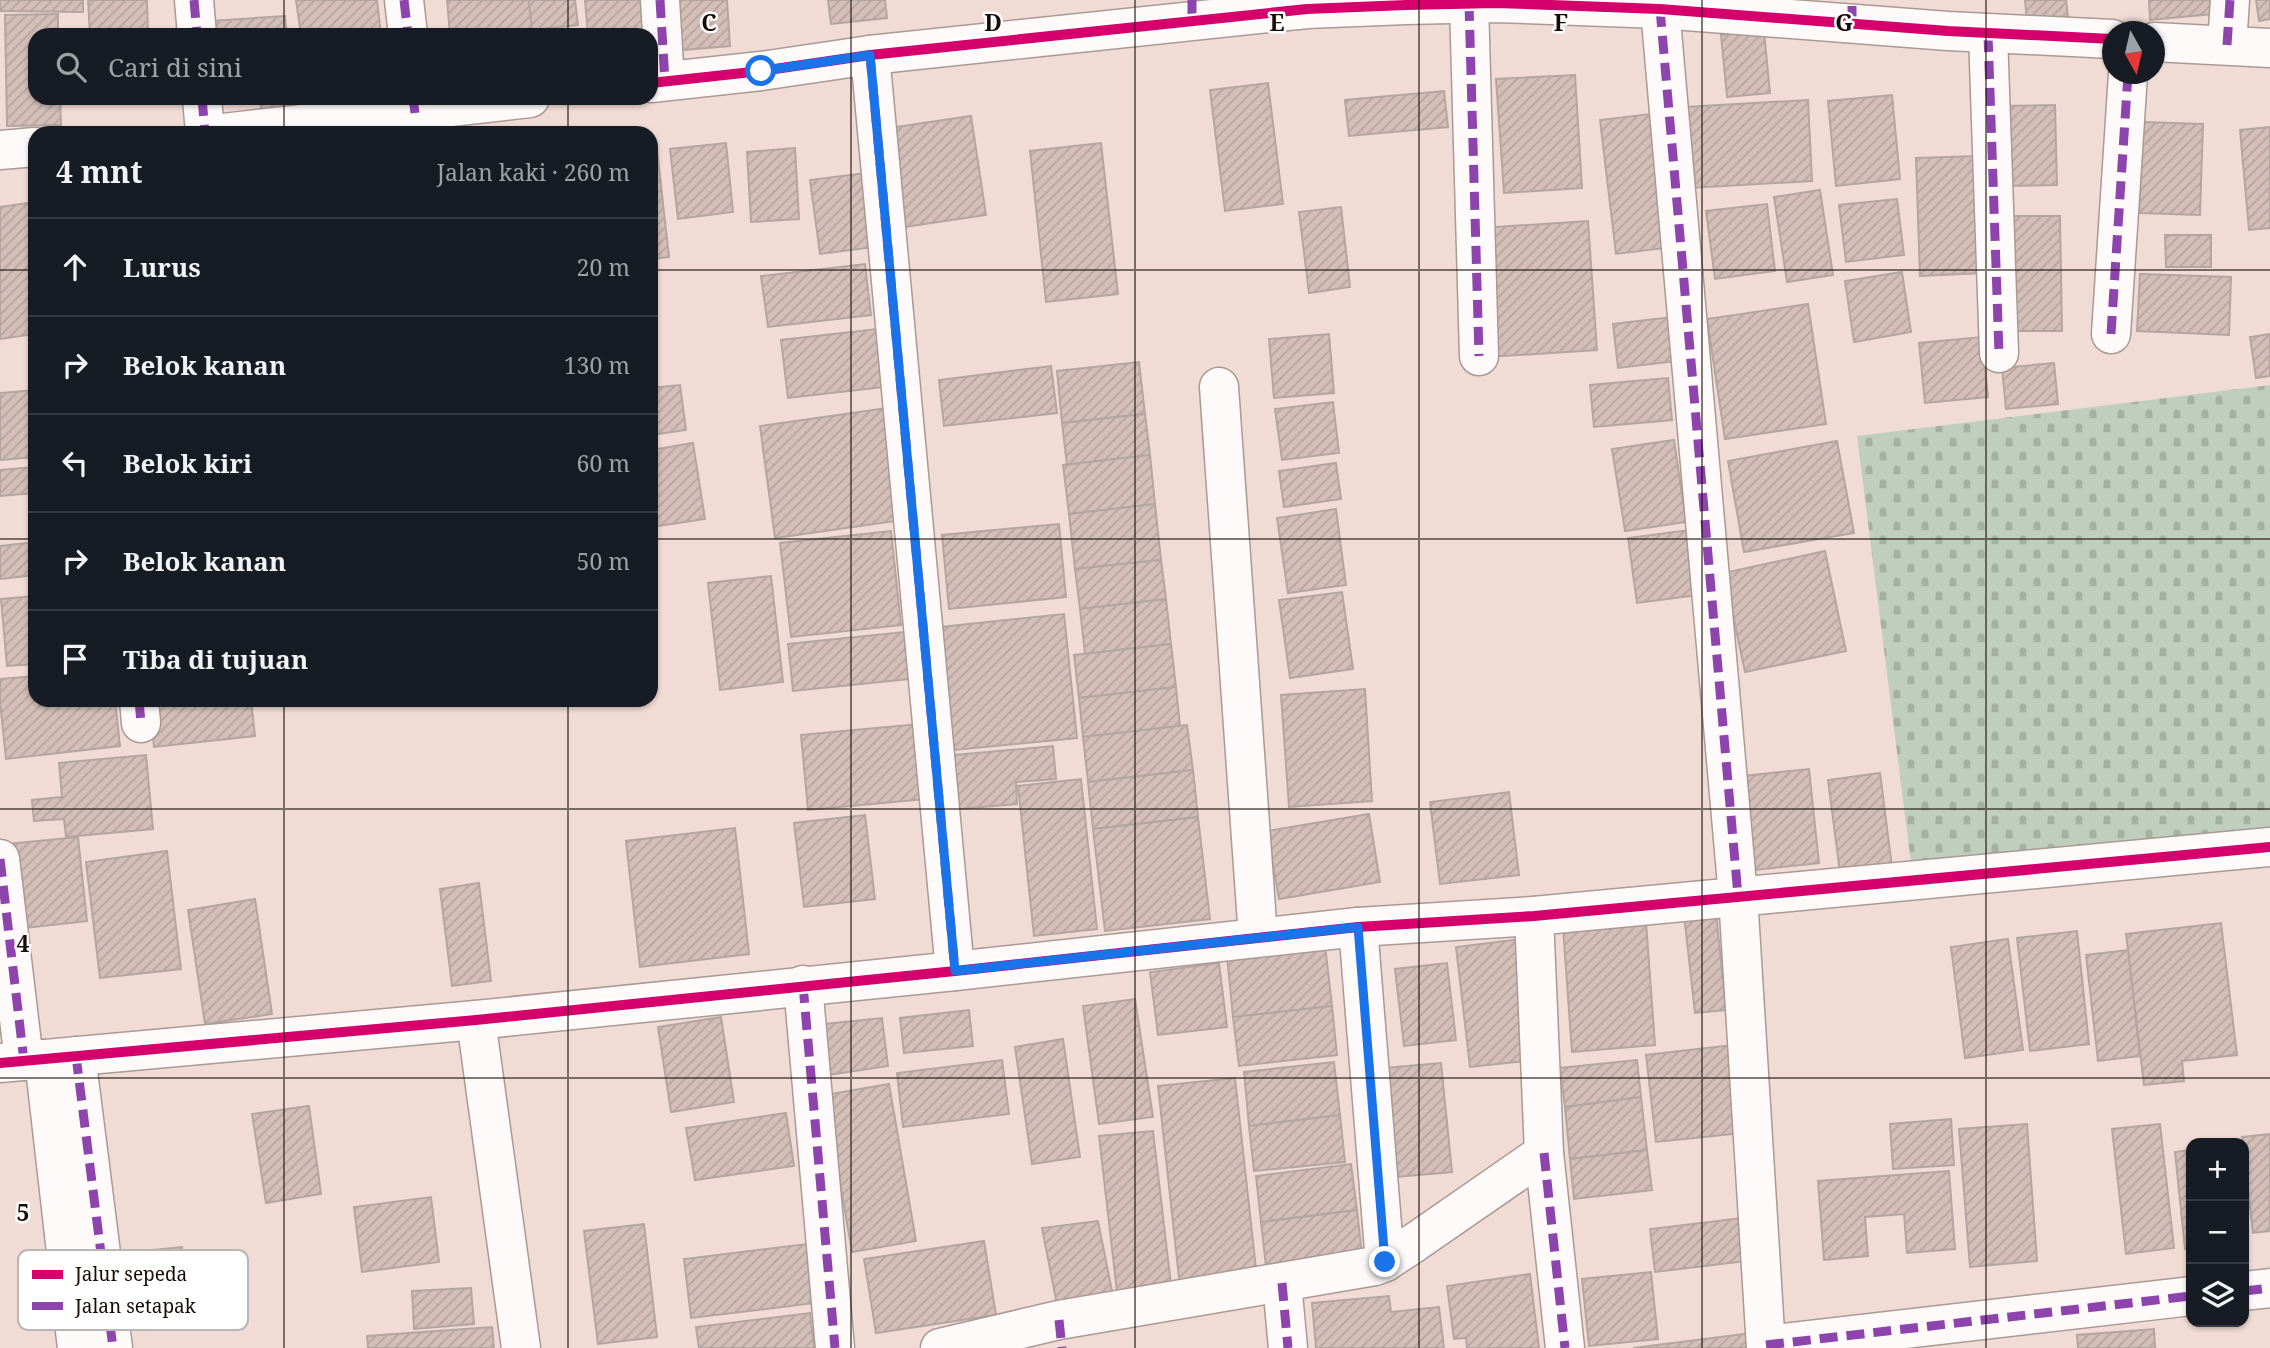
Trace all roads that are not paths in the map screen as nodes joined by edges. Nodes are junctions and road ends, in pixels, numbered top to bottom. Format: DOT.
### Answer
graph roads {
  1 [pos="194,0"];
  2 [pos="404,0"];
  3 [pos="660,0"];
  4 [pos="2230,0"];
  5 [pos="1488,2"];
  6 [pos="1660,9"];
  7 [pos="1192,11"];
  8 [pos="1852,12"];
  9 [pos="196,28"];
  10 [pos="407,28"];
  11 [pos="1989,34"];
  12 [pos="2102,39"];
  13 [pos="2165,42"];
  14 [pos="2227,45"];
  15 [pos="2270,48"];
  16 [pos="870,55"];
  17 [pos="658,82"];
  18 [pos="2127,84"];
  19 [pos="203,105"];
  20 [pos="414,105"];
  21 [pos="204,126"];
  22 [pos="271,126"];
  23 [pos="28,148"];
  24 [pos="0,150"];
  25 [pos="2111,334"];
  26 [pos="1999,353"];
  27 [pos="1479,356"];
  28 [pos="1219,387"];
  29 [pos="2270,847"];
  30 [pos="0,859"];
  31 [pos="1738,896"];
  32 [pos="1534,916"];
  33 [pos="1358,927"];
  34 [pos="1258,937"];
  35 [pos="955,971"];
  36 [pos="803,985"];
  37 [pos="476,1020"];
  38 [pos="36,1060"];
  39 [pos="1544,1153"];
  40 [pos="63,1250"];
  41 [pos="87,1250"];
  42 [pos="1385,1262"];
  43 [pos="1282,1283"];
  44 [pos="2270,1287"];
  45 [pos="2249,1289"];
  46 [pos="2186,1297"];
  47 [pos="74,1330"];
  48 [pos="108,1330"];
  49 [pos="1060,1334"];
  50 [pos="1766,1346"];
  51 [pos="77,1348"];
  52 [pos="113,1348"];
  53 [pos="521,1348"];
  54 [pos="835,1348"];
  55 [pos="940,1348"];
  56 [pos="1288,1348"];
  57 [pos="1565,1348"];
  1 -- 9 [label="street"];
  2 -- 10 [label="street"];
  3 -- 17 [label="street"];
  4 -- 14 [label="street"];
  5 -- 6 [label="street"];
  5 -- 7 [label="street"];
  5 -- 27 [label="street"];
  6 -- 8 [label="street"];
  6 -- 31 [label="street"];
  7 -- 16 [label="street"];
  8 -- 11 [label="street"];
  11 -- 12 [label="street"];
  11 -- 26 [label="street"];
  13 -- 14 [label="street"];
  14 -- 15 [label="street"];
  16 -- 17 [label="street"];
  16 -- 35 [label="street"];
  18 -- 25 [label="street"];
  19 -- 21 [label="street"];
  20 -- 22 [label="street"];
  23 -- 24 [label="street"];
  28 -- 34 [label="street"];
  29 -- 31 [label="street"];
  30 -- 38 [label="street"];
  31 -- 32 [label="street"];
  31 -- 50 [label="street"];
  32 -- 33 [label="street"];
  32 -- 39 [label="street"];
  33 -- 34 [label="street"];
  33 -- 42 [label="street"];
  34 -- 35 [label="street"];
  35 -- 36 [label="street"];
  36 -- 37 [label="street"];
  36 -- 54 [label="street"];
  37 -- 38 [label="street"];
  37 -- 53 [label="street"];
  38 -- 40 [label="street"];
  38 -- 41 [label="street"];
  39 -- 42 [label="street"];
  39 -- 57 [label="street"];
  42 -- 43 [label="street"];
  43 -- 49 [label="street"];
  43 -- 56 [label="street"];
  44 -- 45 [label="street"];
  46 -- 50 [label="street"];
  47 -- 51 [label="street"];
  48 -- 52 [label="street"];
  49 -- 55 [label="street"];
}
